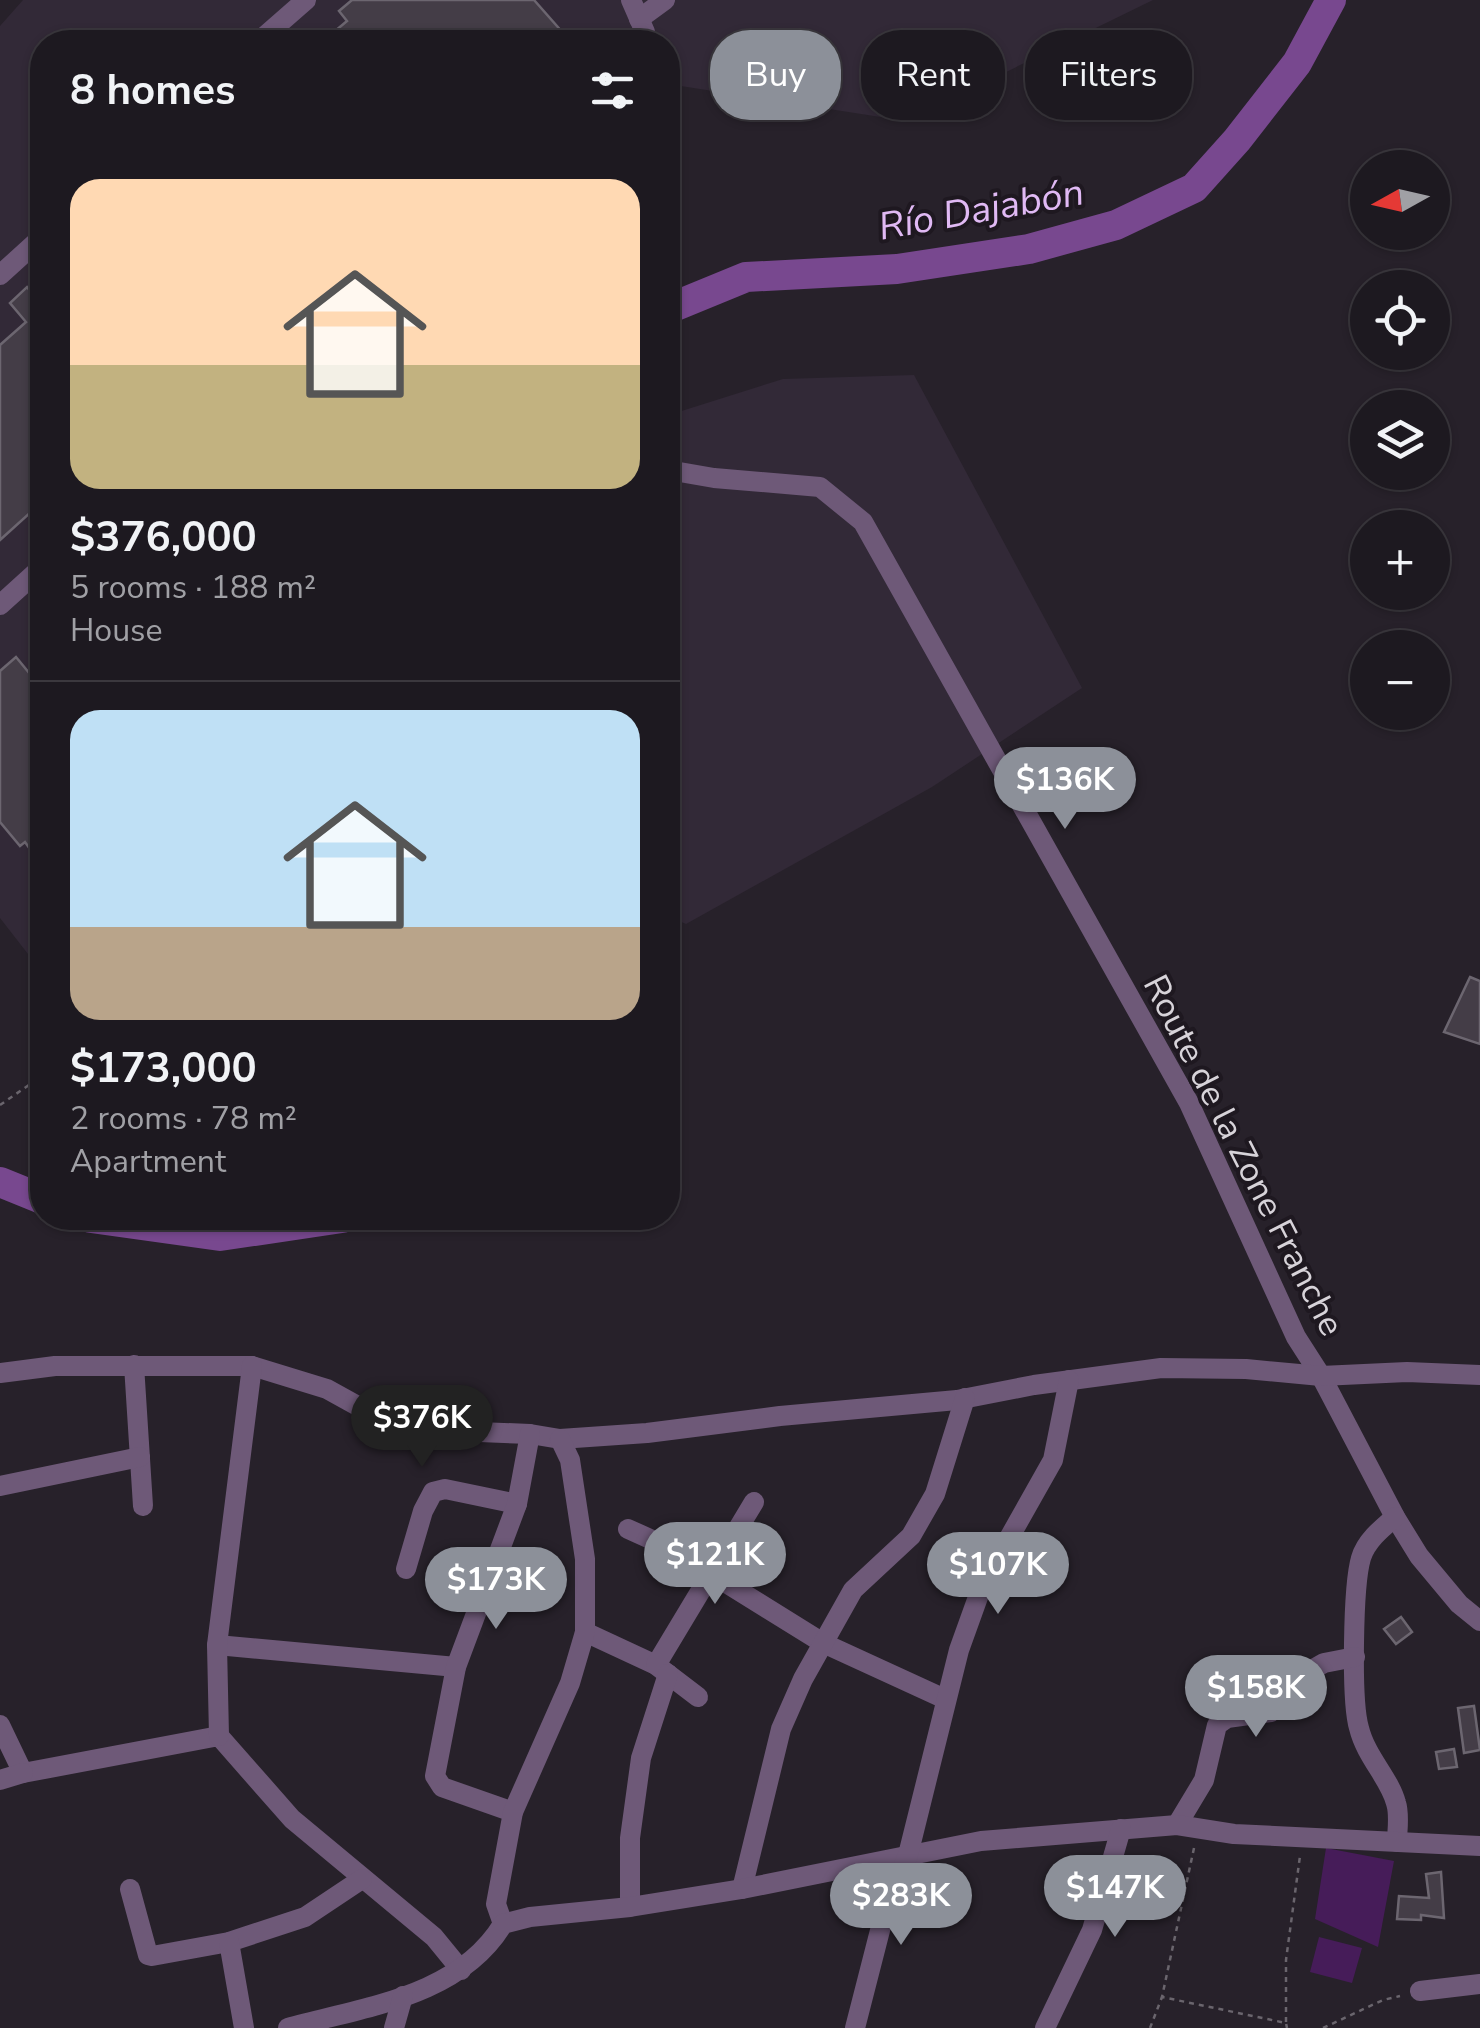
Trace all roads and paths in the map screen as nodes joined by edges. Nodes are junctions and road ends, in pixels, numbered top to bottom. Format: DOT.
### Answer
graph roads {
  1 [pos="306,0"];
  2 [pos="665,0"];
  3 [pos="635,9"];
  4 [pos="272,30"];
  5 [pos="30,248"];
  6 [pos="0,275"];
  7 [pos="680,472"];
  8 [pos="30,578"];
  9 [pos="0,605"];
  10 [pos="30,1085"];
  11 [pos="0,1105"];
  12 [pos="134,1364"];
  13 [pos="252,1366"];
  14 [pos="0,1373"];
  15 [pos="1480,1375"];
  16 [pos="1321,1376"];
  17 [pos="1069,1380"];
  18 [pos="966,1398"];
  19 [pos="530,1434"];
  20 [pos="560,1439"];
  21 [pos="140,1457"];
  22 [pos="0,1486"];
  23 [pos="754,1502"];
  24 [pos="517,1504"];
  25 [pos="143,1506"];
  26 [pos="1395,1517"];
  27 [pos="628,1529"];
  28 [pos="406,1568"];
  29 [pos="711,1576"];
  30 [pos="1480,1622"];
  31 [pos="585,1632"];
  32 [pos="823,1643"];
  33 [pos="217,1645"];
  34 [pos="1355,1656"];
  35 [pos="456,1667"];
  36 [pos="662,1669"];
  37 [pos="698,1698"];
  38 [pos="945,1699"];
  39 [pos="0,1726"];
  40 [pos="219,1736"];
  41 [pos="23,1773"];
  42 [pos="0,1780"];
  43 [pos="513,1812"];
  44 [pos="1176,1824"];
  45 [pos="1121,1829"];
  46 [pos="1198,1830"];
  47 [pos="1302,1836"];
  48 [pos="1397,1842"];
  49 [pos="1480,1846"];
  50 [pos="908,1856"];
  51 [pos="362,1879"];
  52 [pos="130,1889"];
  53 [pos="742,1889"];
  54 [pos="630,1907"];
  55 [pos="503,1924"];
  56 [pos="229,1942"];
  57 [pos="461,1970"];
  58 [pos="1480,1984"];
  59 [pos="1420,1991"];
  60 [pos="403,1996"];
  61 [pos="1162,1997"];
  62 [pos="1286,2026"];
  63 [pos="244,2028"];
  64 [pos="288,2028"];
  65 [pos="394,2028"];
  66 [pos="855,2028"];
  67 [pos="1046,2028"];
  68 [pos="1150,2028"];
  69 [pos="1323,2028"];
  1 -- 4 [label="street"];
  2 -- 3 [label="street"];
  5 -- 6 [label="street"];
  7 -- 16 [label="street, Route de la Zone Franche"];
  8 -- 9 [label="street"];
  10 -- 11 [label="path"];
  12 -- 13 [label="street"];
  12 -- 14 [label="street"];
  12 -- 21 [label="street"];
  13 -- 19 [label="street"];
  13 -- 33 [label="street"];
  15 -- 16 [label="street"];
  16 -- 17 [label="street"];
  16 -- 26 [label="street, Route de la Zone Franche"];
  17 -- 18 [label="street"];
  17 -- 38 [label="street"];
  18 -- 20 [label="street"];
  18 -- 32 [label="street"];
  19 -- 20 [label="street"];
  19 -- 24 [label="street"];
  20 -- 31 [label="street"];
  21 -- 22 [label="street"];
  21 -- 25 [label="street"];
  23 -- 29 [label="street"];
  24 -- 28 [label="street"];
  24 -- 35 [label="street"];
  26 -- 30 [label="street, Route de la Zone Franche"];
  26 -- 34 [label="street"];
  27 -- 29 [label="street"];
  29 -- 32 [label="street"];
  29 -- 36 [label="street"];
  31 -- 36 [label="street"];
  31 -- 43 [label="street"];
  32 -- 38 [label="street"];
  32 -- 53 [label="street"];
  33 -- 35 [label="street"];
  33 -- 40 [label="street"];
  34 -- 44 [label="street"];
  34 -- 48 [label="street"];
  35 -- 43 [label="street"];
  36 -- 37 [label="street"];
  36 -- 54 [label="street"];
  38 -- 50 [label="street"];
  39 -- 41 [label="street"];
  40 -- 41 [label="street"];
  40 -- 51 [label="street"];
  41 -- 42 [label="street"];
  43 -- 55 [label="street"];
  44 -- 45 [label="street"];
  44 -- 46 [label="street"];
  45 -- 50 [label="street"];
  45 -- 67 [label="street"];
  46 -- 47 [label="street"];
  46 -- 61 [label="path"];
  47 -- 48 [label="street"];
  47 -- 62 [label="path"];
  48 -- 49 [label="street"];
  50 -- 53 [label="street"];
  50 -- 66 [label="street"];
  51 -- 56 [label="street"];
  51 -- 57 [label="street"];
  52 -- 56 [label="street"];
  53 -- 54 [label="street"];
  54 -- 55 [label="street"];
  55 -- 57 [label="street"];
  56 -- 63 [label="street"];
  57 -- 60 [label="street"];
  58 -- 59 [label="street"];
  59 -- 69 [label="path"];
  60 -- 64 [label="street"];
  60 -- 65 [label="street"];
  61 -- 62 [label="path"];
  61 -- 68 [label="path"];
}
